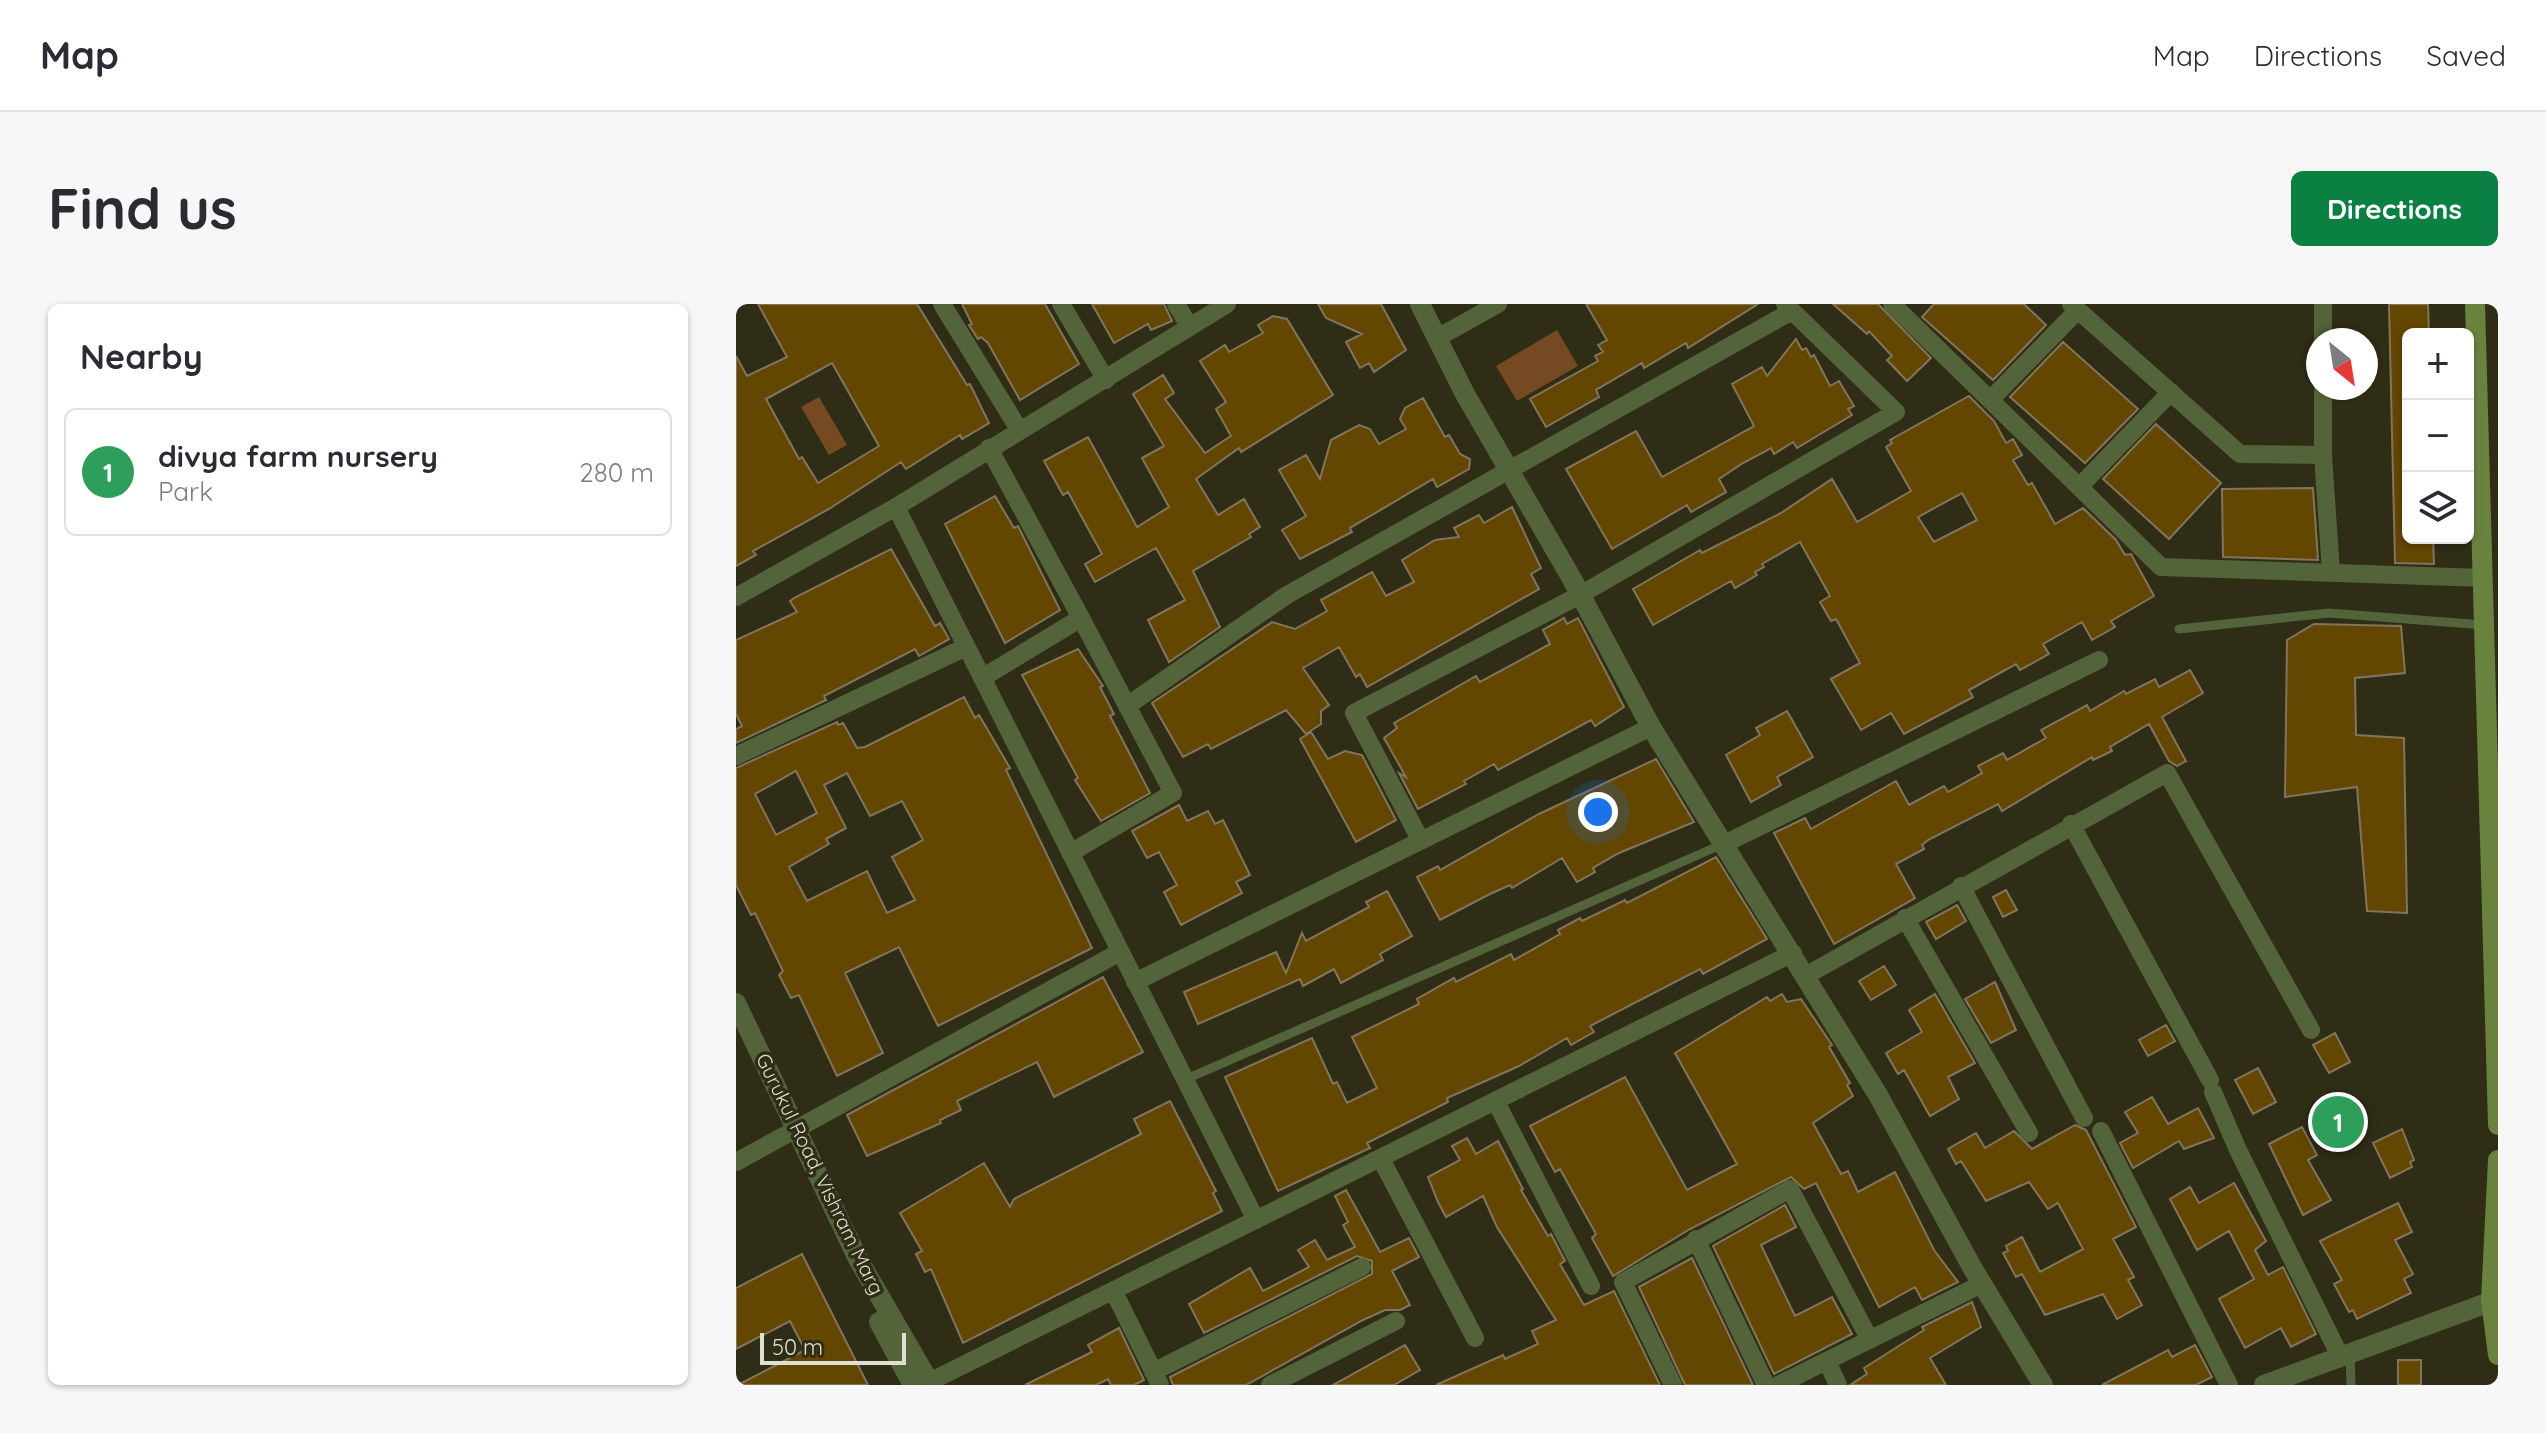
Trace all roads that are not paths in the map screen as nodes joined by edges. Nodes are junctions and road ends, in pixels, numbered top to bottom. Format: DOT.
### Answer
graph roads {
  1 [pos="942,304"];
  2 [pos="1061,304"];
  3 [pos="1176,304"];
  4 [pos="1227,304"];
  5 [pos="1420,304"];
  6 [pos="1498,304"];
  7 [pos="1892,304"];
  8 [pos="2323,304"];
  9 [pos="2475,304"];
  10 [pos="1788,307"];
  11 [pos="2074,307"];
  12 [pos="1190,327"];
  13 [pos="2323,328"];
  14 [pos="1437,338"];
  15 [pos="1106,380"];
  16 [pos="2171,392"];
  17 [pos="1990,400"];
  18 [pos="2323,400"];
  19 [pos="1020,431"];
  20 [pos="989,448"];
  21 [pos="2323,455"];
  22 [pos="1509,471"];
  23 [pos="2079,487"];
  24 [pos="896,507"];
  25 [pos="2331,572"];
  26 [pos="2483,578"];
  27 [pos="1580,595"];
  28 [pos="736,597"];
  29 [pos="1081,618"];
  30 [pos="2484,625"];
  31 [pos="2179,629"];
  32 [pos="966,647"];
  33 [pos="2099,660"];
  34 [pos="982,678"];
  35 [pos="1127,706"];
  36 [pos="1651,727"];
  37 [pos="736,756"];
  38 [pos="2071,824"];
  39 [pos="1421,841"];
  40 [pos="1724,844"];
  41 [pos="1070,853"];
  42 [pos="1961,886"];
  43 [pos="1905,918"];
  44 [pos="1120,952"];
  45 [pos="1793,953"];
  46 [pos="1807,975"];
  47 [pos="1135,982"];
  48 [pos="736,1003"];
  49 [pos="736,1030"];
  50 [pos="2311,1030"];
  51 [pos="1184,1080"];
  52 [pos="1496,1102"];
  53 [pos="2084,1118"];
  54 [pos="2498,1125"];
  55 [pos="2101,1131"];
  56 [pos="2029,1133"];
  57 [pos="792,1134"];
  58 [pos="1381,1159"];
  59 [pos="2498,1160"];
  60 [pos="736,1162"];
  61 [pos="1256,1220"];
  62 [pos="1696,1239"];
  63 [pos="1362,1267"];
  64 [pos="1982,1284"];
  65 [pos="1591,1286"];
  66 [pos="1114,1292"];
  67 [pos="2494,1300"];
  68 [pos="1396,1321"];
  69 [pos="1475,1338"];
  70 [pos="1870,1340"];
  71 [pos="2345,1355"];
  72 [pos="2498,1355"];
  73 [pos="1827,1361"];
  74 [pos="1157,1379"];
  75 [pos="924,1384"];
  76 [pos="1270,1385"];
  77 [pos="1673,1385"];
  78 [pos="1766,1385"];
  79 [pos="1778,1385"];
  80 [pos="1838,1385"];
  81 [pos="2043,1385"];
  82 [pos="2229,1385"];
  83 [pos="2264,1385"];
  84 [pos="2351,1385"];
  1 -- 19 [label="street"];
  2 -- 15 [label="street"];
  3 -- 12 [label="street"];
  4 -- 12 [label="street"];
  5 -- 14 [label="street"];
  6 -- 14 [label="street"];
  7 -- 17 [label="street"];
  8 -- 13 [label="street"];
  9 -- 26 [label="main road"];
  10 -- 22 [label="street"];
  10 -- 27 [label="street"];
  11 -- 16 [label="street"];
  11 -- 17 [label="street"];
  12 -- 15 [label="street"];
  14 -- 22 [label="street"];
  15 -- 19 [label="street"];
  16 -- 21 [label="street"];
  16 -- 23 [label="street"];
  17 -- 23 [label="street"];
  18 -- 21 [label="street"];
  19 -- 20 [label="street"];
  20 -- 24 [label="street"];
  20 -- 29 [label="street"];
  21 -- 25 [label="street"];
  22 -- 27 [label="street"];
  22 -- 35 [label="street"];
  23 -- 25 [label="street"];
  24 -- 28 [label="street"];
  24 -- 32 [label="street"];
  25 -- 26 [label="street"];
  26 -- 30 [label="main road"];
  27 -- 36 [label="street"];
  27 -- 39 [label="street"];
  29 -- 34 [label="street"];
  29 -- 35 [label="street"];
  30 -- 31 [label="lane"];
  30 -- 54 [label="main road"];
  32 -- 34 [label="street"];
  32 -- 37 [label="street"];
  33 -- 40 [label="street"];
  34 -- 41 [label="street"];
  35 -- 41 [label="street"];
  36 -- 39 [label="street"];
  36 -- 40 [label="street"];
  38 -- 42 [label="street"];
  38 -- 50 [label="street"];
  38 -- 71 [label="street"];
  39 -- 47 [label="street"];
  40 -- 45 [label="street"];
  40 -- 51 [label="lane"];
  41 -- 44 [label="street"];
  42 -- 43 [label="street"];
  42 -- 53 [label="street"];
  43 -- 46 [label="street"];
  43 -- 56 [label="street"];
  44 -- 47 [label="street"];
  44 -- 57 [label="street"];
  45 -- 46 [label="street"];
  45 -- 52 [label="street"];
  46 -- 64 [label="street"];
  47 -- 51 [label="street"];
  48 -- 57 [label="street, Gurukul Road, Vishram Marg"];
  49 -- 57 [label="street, Gurukul Road, Vishram Marg"];
  51 -- 61 [label="street"];
  52 -- 58 [label="street"];
  52 -- 65 [label="street"];
  55 -- 82 [label="street"];
  57 -- 60 [label="street"];
  57 -- 75 [label="street, Gurukul Road, Vishram Marg"];
  58 -- 61 [label="street"];
  58 -- 69 [label="street"];
  59 -- 67 [label="main road"];
  61 -- 66 [label="street"];
  62 -- 70 [label="street"];
  62 -- 77 [label="street"];
  62 -- 78 [label="street"];
  63 -- 74 [label="street"];
  64 -- 70 [label="street"];
  64 -- 81 [label="street"];
  66 -- 74 [label="street"];
  66 -- 75 [label="street"];
  67 -- 71 [label="street"];
  67 -- 72 [label="main road"];
  68 -- 76 [label="street"];
  70 -- 73 [label="street"];
  71 -- 83 [label="street"];
  71 -- 84 [label="lane"];
  73 -- 79 [label="street"];
  73 -- 80 [label="street"];
}
